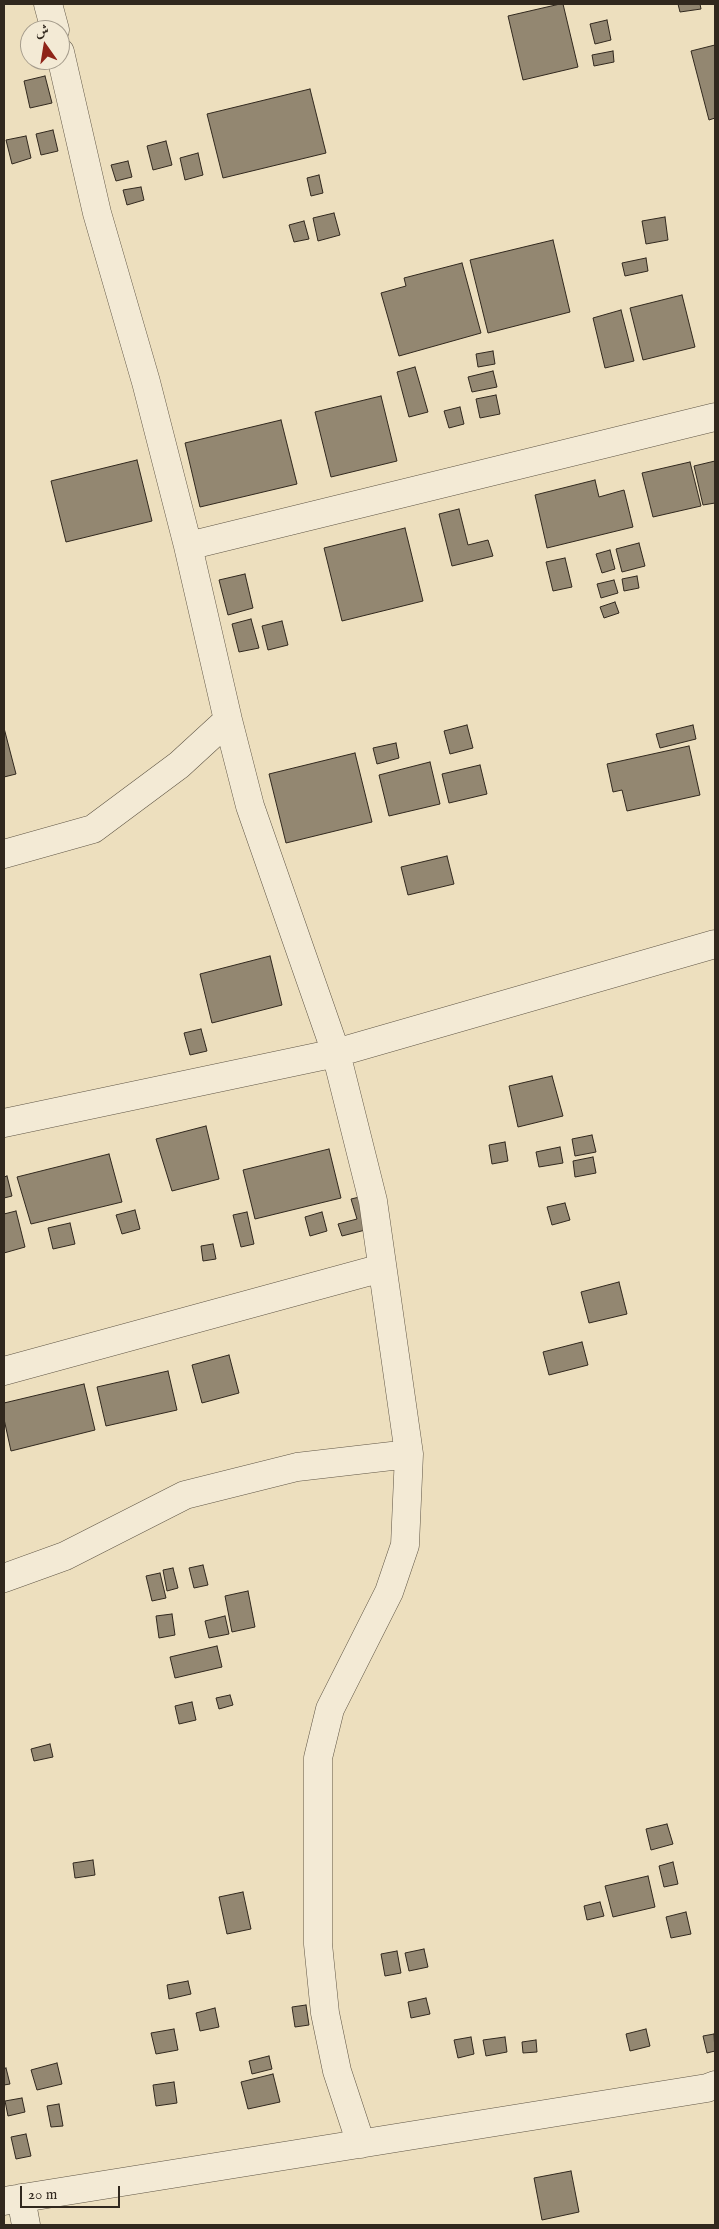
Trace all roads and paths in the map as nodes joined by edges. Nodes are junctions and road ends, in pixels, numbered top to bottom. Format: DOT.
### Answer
graph roads {
  1 [pos="48,4"];
  2 [pos="52,20"];
  3 [pos="64,70"];
  4 [pos="715,417"];
  5 [pos="188,546"];
  6 [pos="228,720"];
  7 [pos="4,854"];
  8 [pos="715,944"];
  9 [pos="336,1053"];
  10 [pos="4,1123"];
  11 [pos="382,1268"];
  12 [pos="4,1371"];
  13 [pos="409,1454"];
  14 [pos="4,1578"];
  15 [pos="715,2085"];
  16 [pos="361,2144"];
  17 [pos="13,2200"];
  18 [pos="26,2225"];
  1 -- 2 [label="street"];
  3 -- 5 [label="street"];
  4 -- 5 [label="street"];
  5 -- 6 [label="street"];
  6 -- 7 [label="street"];
  6 -- 9 [label="street"];
  8 -- 9 [label="street"];
  9 -- 10 [label="street"];
  9 -- 11 [label="street"];
  11 -- 12 [label="street"];
  11 -- 13 [label="street"];
  13 -- 14 [label="street"];
  13 -- 16 [label="street"];
  15 -- 16 [label="street"];
  16 -- 17 [label="street"];
  17 -- 18 [label="street"];
}
